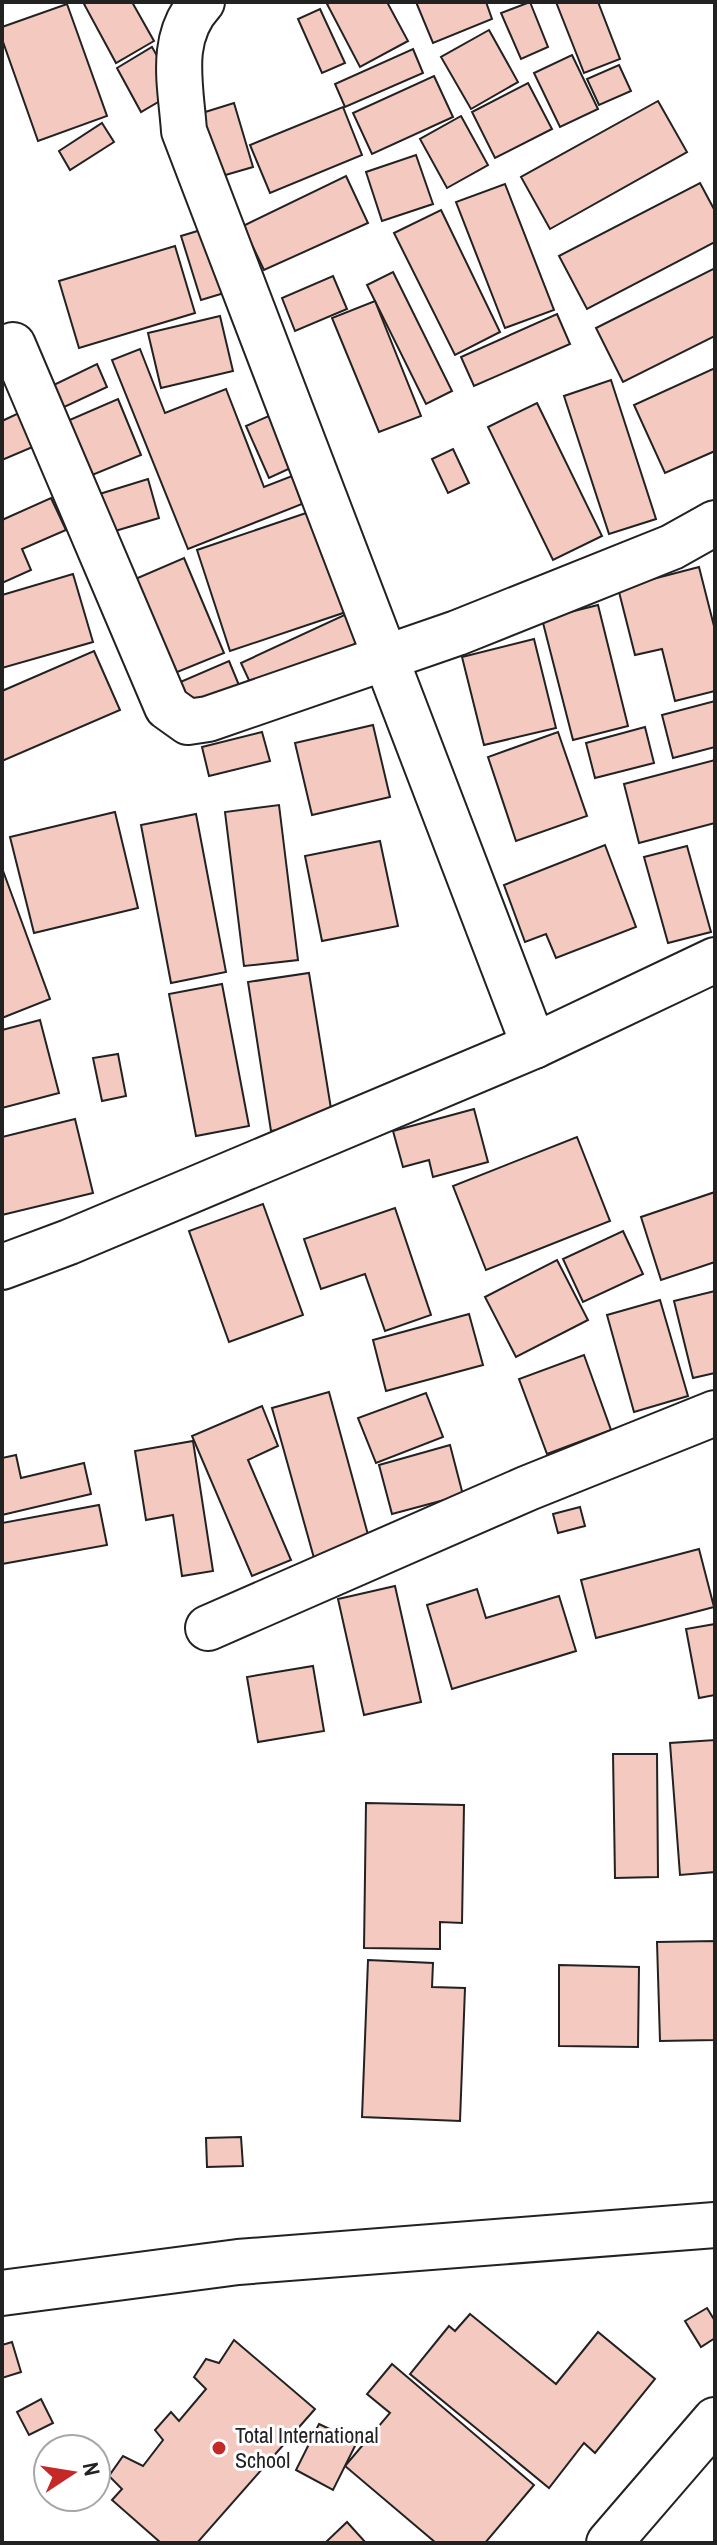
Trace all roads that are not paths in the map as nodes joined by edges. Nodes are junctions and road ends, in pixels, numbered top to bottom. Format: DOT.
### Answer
graph roads {
  1 [pos="202,2"];
  2 [pos="13,345"];
  3 [pos="715,523"];
  4 [pos="386,656"];
  5 [pos="715,960"];
  6 [pos="534,1046"];
  7 [pos="2,1267"];
  8 [pos="715,1413"];
  9 [pos="208,1628"];
  10 [pos="715,2225"];
  11 [pos="2,2293"];
  12 [pos="715,2420"];
  13 [pos="609,2543"];
  1 -- 4 [label="street"];
  2 -- 4 [label="street"];
  3 -- 4 [label="street"];
  4 -- 6 [label="street"];
  5 -- 6 [label="street"];
  6 -- 7 [label="street"];
  8 -- 9 [label="street"];
  10 -- 11 [label="street"];
  12 -- 13 [label="street"];
}
